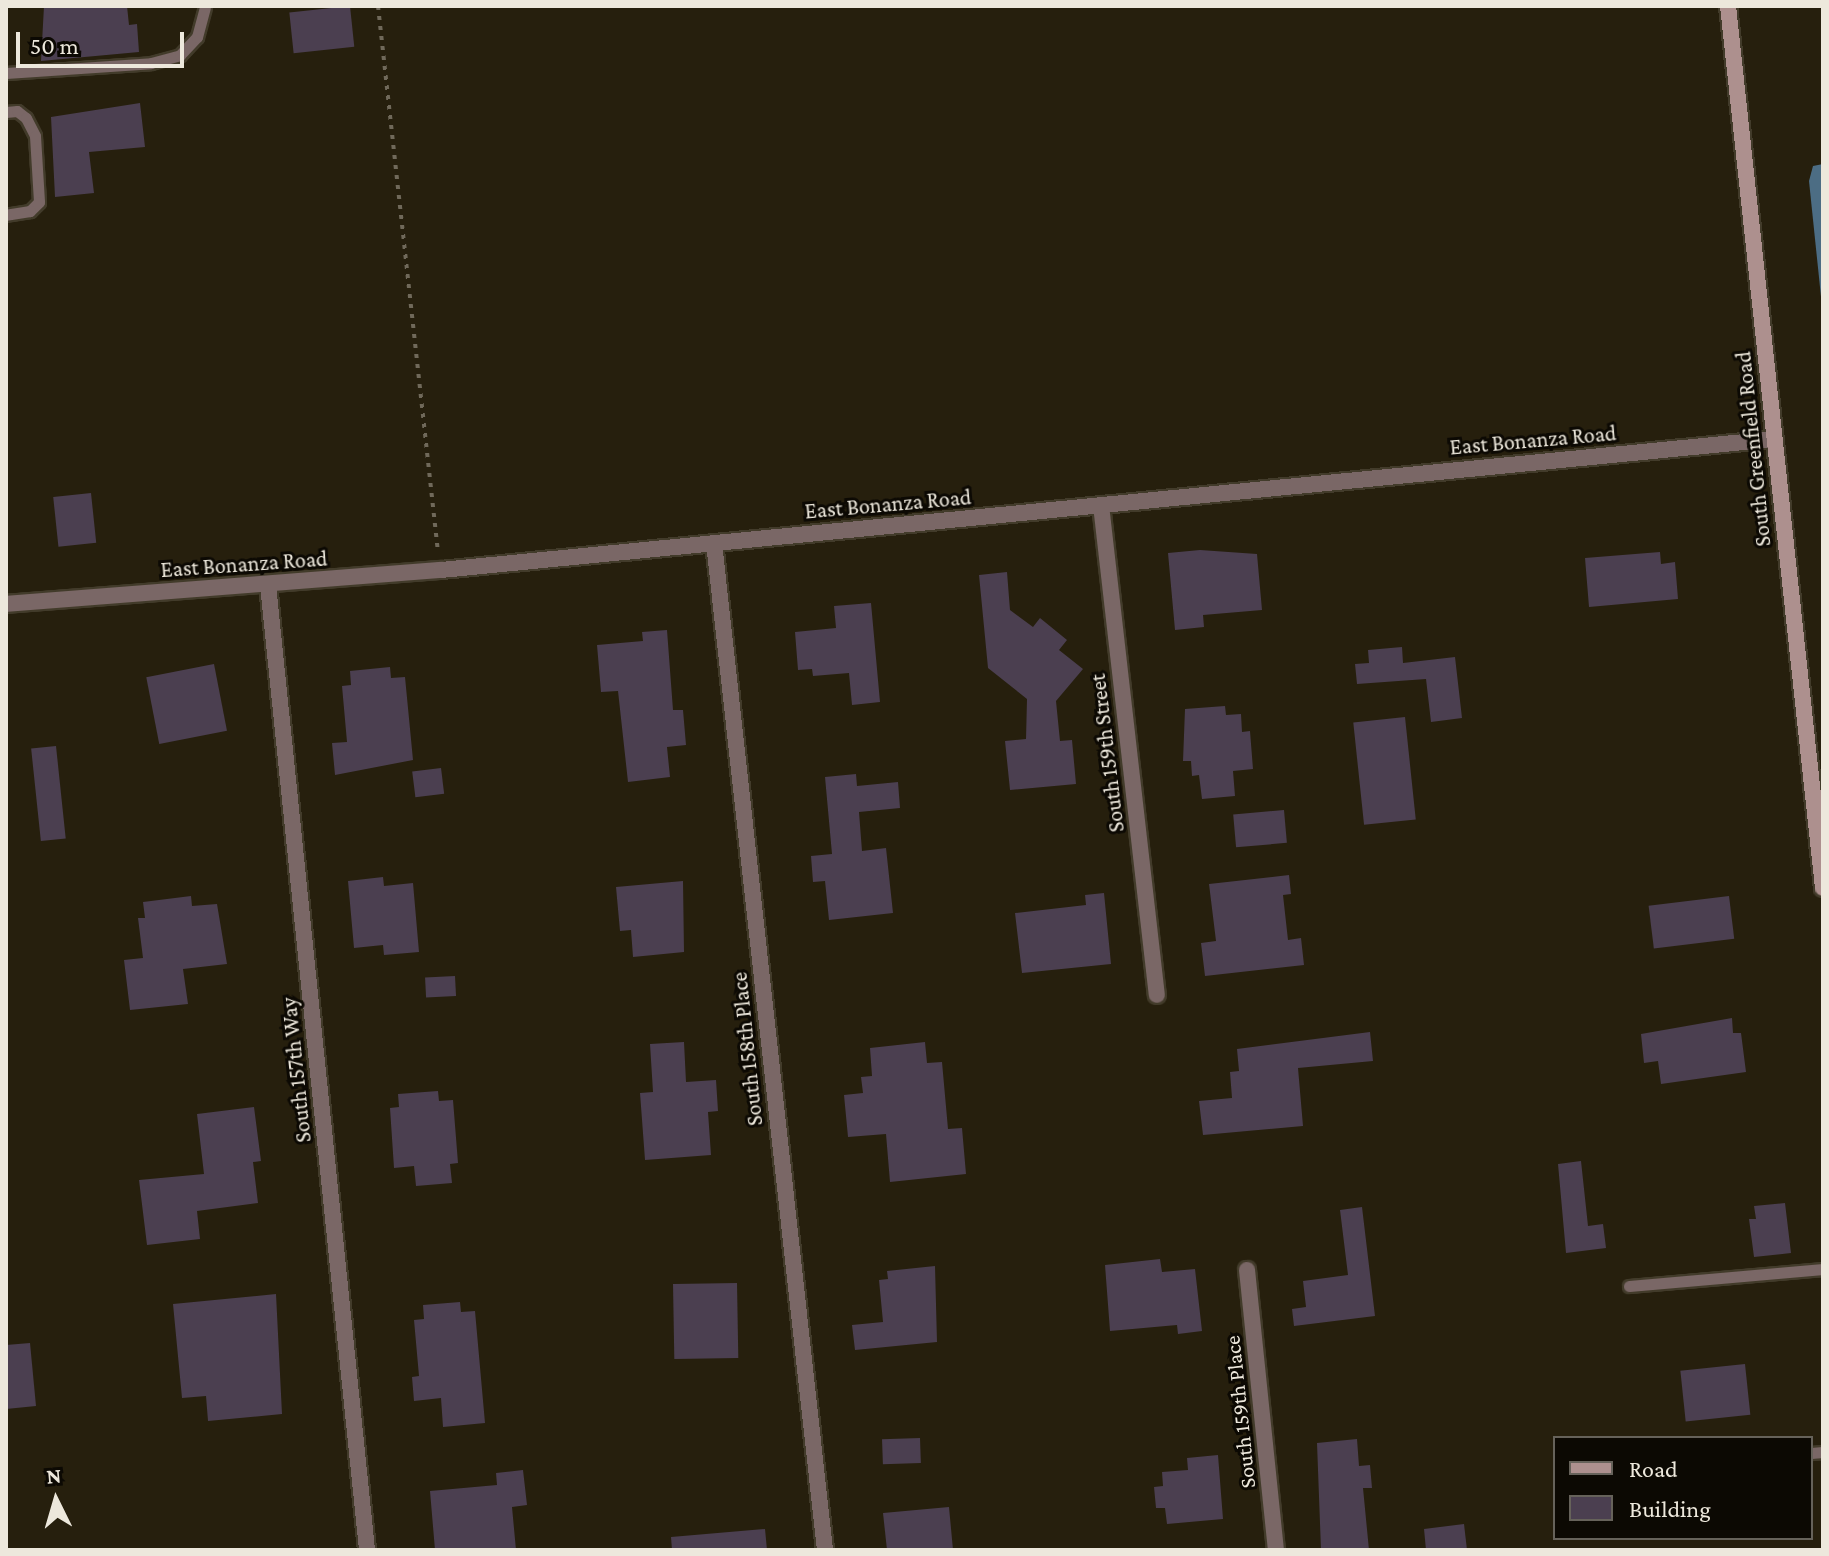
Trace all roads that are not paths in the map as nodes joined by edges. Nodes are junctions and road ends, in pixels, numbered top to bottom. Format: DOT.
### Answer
graph roads {
  1 [pos="1728,6"];
  2 [pos="205,8"];
  3 [pos="6,73"];
  4 [pos="6,112"];
  5 [pos="6,215"];
  6 [pos="1774,439"];
  7 [pos="1101,505"];
  8 [pos="714,543"];
  9 [pos="268,585"];
  10 [pos="6,604"];
  11 [pos="1819,819"];
  12 [pos="1823,888"];
  13 [pos="1157,995"];
  14 [pos="1823,1269"];
  15 [pos="1247,1270"];
  16 [pos="1629,1286"];
  17 [pos="367,1550"];
  18 [pos="825,1550"];
  19 [pos="1276,1550"];
  1 -- 6 [label="main road, South Greenfield Road"];
  2 -- 3 [label="lane"];
  4 -- 5 [label="lane"];
  6 -- 7 [label="street, East Bonanza Road"];
  6 -- 11 [label="main road, South Greenfield Road"];
  7 -- 8 [label="street, East Bonanza Road"];
  7 -- 13 [label="street, South 159th Street"];
  8 -- 9 [label="street, East Bonanza Road"];
  8 -- 18 [label="street, South 158th Place"];
  9 -- 10 [label="street, East Bonanza Road"];
  9 -- 17 [label="street, South 157th Way"];
  11 -- 12 [label="main road, South Greenfield Road"];
  14 -- 16 [label="lane"];
  15 -- 19 [label="street, South 159th Place"];
}
